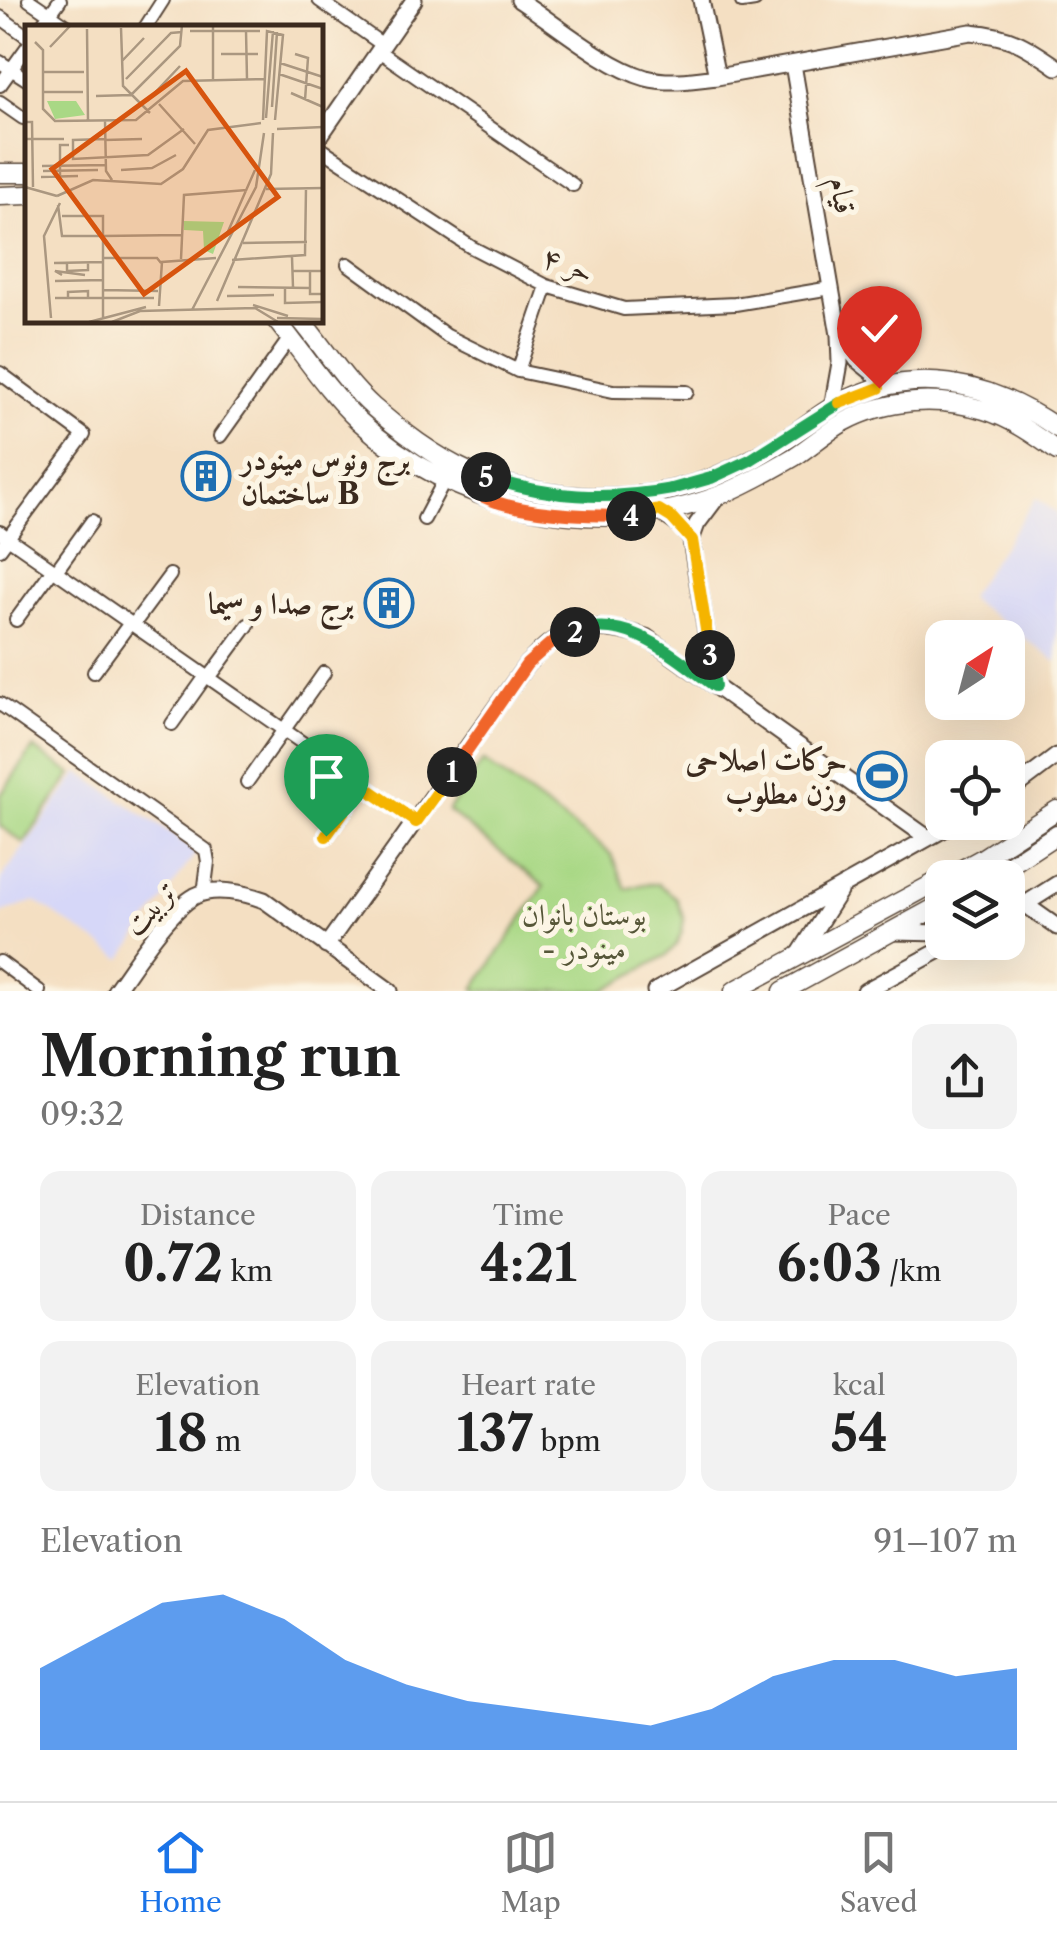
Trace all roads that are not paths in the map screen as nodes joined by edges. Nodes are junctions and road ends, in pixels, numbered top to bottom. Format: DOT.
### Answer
graph roads {
  1 [pos="29,0"];
  2 [pos="60,0"];
  3 [pos="164,0"];
  4 [pos="319,0"];
  5 [pos="414,0"];
  6 [pos="519,0"];
  7 [pos="701,0"];
  8 [pos="50,14"];
  9 [pos="0,17"];
  10 [pos="42,25"];
  11 [pos="66,25"];
  12 [pos="146,25"];
  13 [pos="25,34"];
  14 [pos="381,48"];
  15 [pos="25,49"];
  16 [pos="793,64"];
  17 [pos="5,66"];
  18 [pos="1057,66"];
  19 [pos="717,77"];
  20 [pos="0,85"];
  21 [pos="0,102"];
  22 [pos="23,118"];
  23 [pos="322,133"];
  24 [pos="322,149"];
  25 [pos="0,172"];
  26 [pos="25,174"];
  27 [pos="572,185"];
  28 [pos="348,264"];
  29 [pos="547,286"];
  30 [pos="831,288"];
  31 [pos="278,322"];
  32 [pos="302,322"];
  33 [pos="839,335"];
  34 [pos="290,338"];
  35 [pos="518,371"];
  36 [pos="0,373"];
  37 [pos="889,386"];
  38 [pos="687,392"];
  39 [pos="832,408"];
  40 [pos="1057,428"];
  41 [pos="220,436"];
  42 [pos="1057,451"];
  43 [pos="441,471"];
  44 [pos="479,485"];
  45 [pos="718,496"];
  46 [pos="659,510"];
  47 [pos="424,519"];
  48 [pos="92,520"];
  49 [pos="3,540"];
  50 [pos="692,540"];
  51 [pos="54,570"];
  52 [pos="170,575"];
  53 [pos="16,620"];
  54 [pos="132,624"];
  55 [pos="248,625"];
  56 [pos="94,672"];
  57 [pos="324,673"];
  58 [pos="208,677"];
  59 [pos="715,686"];
  60 [pos="0,704"];
  61 [pos="172,724"];
  62 [pos="284,730"];
  63 [pos="1057,756"];
  64 [pos="1025,780"];
  65 [pos="247,782"];
  66 [pos="362,785"];
  67 [pos="1057,810"];
  68 [pos="416,822"];
  69 [pos="1057,834"];
  70 [pos="326,836"];
  71 [pos="925,836"];
  72 [pos="925,840"];
  73 [pos="979,860"];
  74 [pos="1017,860"];
  75 [pos="1057,884"];
  76 [pos="842,888"];
  77 [pos="925,888"];
  78 [pos="204,894"];
  79 [pos="1026,905"];
  80 [pos="925,914"];
  81 [pos="1057,927"];
  82 [pos="893,932"];
  83 [pos="925,933"];
  84 [pos="326,946"];
  85 [pos="798,956"];
  86 [pos="925,958"];
  87 [pos="0,962"];
  88 [pos="39,991"];
  89 [pos="115,991"];
  90 [pos="390,991"];
  91 [pos="655,991"];
  92 [pos="734,991"];
  93 [pos="784,991"];
  94 [pos="865,991"];
  1 -- 8 [label="street"];
  2 -- 8 [label="street"];
  3 -- 12 [label="street"];
  4 -- 14 [label="street"];
  5 -- 14 [label="street"];
  6 -- 19 [label="street"];
  7 -- 19 [label="street"];
  8 -- 10 [label="street"];
  8 -- 11 [label="street"];
  9 -- 13 [label="street"];
  14 -- 23 [label="street"];
  14 -- 27 [label="street"];
  15 -- 17 [label="street"];
  16 -- 18 [label="street"];
  16 -- 19 [label="street"];
  16 -- 30 [label="street, قیام"];
  17 -- 20 [label="street"];
  21 -- 22 [label="street"];
  24 -- 29 [label="street, حر ۴"];
  25 -- 26 [label="main road"];
  28 -- 35 [label="street"];
  29 -- 30 [label="street, حر ۴"];
  29 -- 35 [label="street"];
  30 -- 33 [label="street, قیام"];
  31 -- 34 [label="main road"];
  32 -- 43 [label="main road"];
  33 -- 37 [label="street"];
  33 -- 39 [label="street, قیام"];
  34 -- 41 [label="street"];
  34 -- 43 [label="main road"];
  35 -- 38 [label="street"];
  36 -- 49 [label="street"];
  37 -- 39 [label="main road"];
  37 -- 40 [label="main road"];
  39 -- 44 [label="main road"];
  42 -- 45 [label="main road"];
  43 -- 44 [label="main road"];
  43 -- 47 [label="street"];
  44 -- 46 [label="main road"];
  45 -- 46 [label="main road"];
  45 -- 50 [label="street"];
  46 -- 50 [label="street"];
  48 -- 51 [label="street"];
  49 -- 51 [label="street"];
  50 -- 59 [label="street"];
  51 -- 53 [label="street"];
  51 -- 54 [label="street"];
  52 -- 54 [label="street"];
  54 -- 56 [label="street"];
  54 -- 58 [label="street"];
  55 -- 58 [label="street"];
  57 -- 62 [label="street"];
  58 -- 61 [label="street"];
  58 -- 62 [label="street"];
  59 -- 68 [label="street"];
  59 -- 71 [label="street"];
  60 -- 78 [label="street"];
  62 -- 65 [label="street"];
  62 -- 66 [label="street"];
  63 -- 64 [label="street"];
  66 -- 68 [label="street"];
  66 -- 70 [label="street"];
  67 -- 73 [label="main road"];
  68 -- 84 [label="street"];
  69 -- 74 [label="main road"];
  72 -- 76 [label="street"];
  75 -- 79 [label="street"];
  76 -- 85 [label="street"];
  76 -- 91 [label="street"];
  77 -- 85 [label="main road"];
  78 -- 84 [label="street, تربیت"];
  78 -- 89 [label="street, تربیت"];
  79 -- 81 [label="street"];
  80 -- 82 [label="main road"];
  82 -- 83 [label="street"];
  82 -- 93 [label="main road"];
  84 -- 90 [label="street, تربیت"];
  85 -- 92 [label="main road"];
  86 -- 94 [label="street"];
  87 -- 88 [label="street"];
}
